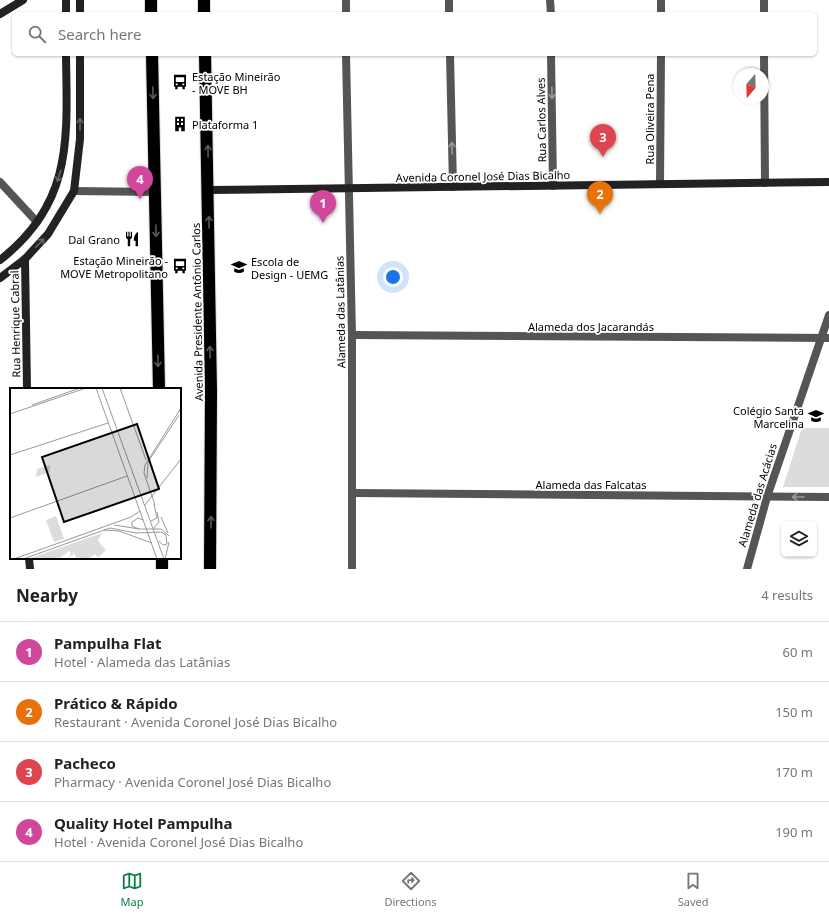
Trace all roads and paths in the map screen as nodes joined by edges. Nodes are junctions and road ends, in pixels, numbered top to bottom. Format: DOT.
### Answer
graph roads {
  1 [pos="23,0"];
  2 [pos="66,0"];
  3 [pos="80,0"];
  4 [pos="151,0"];
  5 [pos="204,0"];
  6 [pos="346,0"];
  7 [pos="449,0"];
  8 [pos="550,0"];
  9 [pos="661,0"];
  10 [pos="764,0"];
  11 [pos="66,12"];
  12 [pos="80,12"];
  13 [pos="151,12"];
  14 [pos="204,12"];
  15 [pos="346,12"];
  16 [pos="449,12"];
  17 [pos="551,12"];
  18 [pos="661,12"];
  19 [pos="764,12"];
  20 [pos="0,14"];
  21 [pos="66,56"];
  22 [pos="80,56"];
  23 [pos="152,56"];
  24 [pos="206,56"];
  25 [pos="346,56"];
  26 [pos="450,56"];
  27 [pos="551,56"];
  28 [pos="661,56"];
  29 [pos="764,56"];
  30 [pos="0,182"];
  31 [pos="829,182"];
  32 [pos="765,183"];
  33 [pos="660,184"];
  34 [pos="553,186"];
  35 [pos="453,187"];
  36 [pos="348,188"];
  37 [pos="209,190"];
  38 [pos="74,191"];
  39 [pos="156,192"];
  40 [pos="37,222"];
  41 [pos="25,259"];
  42 [pos="0,260"];
  43 [pos="0,278"];
  44 [pos="829,315"];
  45 [pos="352,336"];
  46 [pos="825,338"];
  47 [pos="27,388"];
  48 [pos="159,388"];
  49 [pos="353,493"];
  50 [pos="767,497"];
  51 [pos="829,497"];
  52 [pos="210,569"];
  53 [pos="352,569"];
  54 [pos="747,569"];
  1 -- 20 [label="street"];
  2 -- 11 [label="street"];
  3 -- 12 [label="street"];
  4 -- 13 [label="highway"];
  5 -- 14 [label="highway"];
  6 -- 15 [label="street"];
  7 -- 16 [label="street"];
  8 -- 17 [label="street"];
  9 -- 18 [label="street"];
  10 -- 19 [label="street"];
  21 -- 40 [label="street, one-way"];
  38 -- 22 [label="street, one-way"];
  23 -- 39 [label="highway, one-way"];
  37 -- 24 [label="highway, Avenida Presidente Antônio Carlos, one-way"];
  25 -- 36 [label="street, Alameda das Latânias"];
  35 -- 26 [label="street, one-way"];
  27 -- 34 [label="street, Rua Carlos Alves, one-way"];
  28 -- 33 [label="street, Rua Oliveira Pena"];
  29 -- 32 [label="street"];
  30 -- 40 [label="street"];
  31 -- 32 [label="street, Avenida Coronel José Dias Bicalho"];
  32 -- 33 [label="street, Avenida Coronel José Dias Bicalho"];
  33 -- 34 [label="street, Avenida Coronel José Dias Bicalho"];
  34 -- 35 [label="street, Avenida Coronel José Dias Bicalho"];
  35 -- 36 [label="street, Avenida Coronel José Dias Bicalho"];
  36 -- 37 [label="street, Avenida Coronel José Dias Bicalho"];
  36 -- 45 [label="street, Alameda das Latânias"];
  52 -- 37 [label="highway, Avenida Presidente Antônio Carlos, one-way"];
  38 -- 39 [label="street"];
  41 -- 38 [label="street, one-way"];
  39 -- 48 [label="highway, one-way"];
  40 -- 42 [label="street"];
  41 -- 43 [label="street"];
  41 -- 47 [label="street, Rua Henrique Cabral"];
  44 -- 46 [label="street, Alameda das Acácias"];
  45 -- 46 [label="street, Alameda dos Jacarandás"];
  45 -- 49 [label="street, Alameda das Latânias"];
  46 -- 50 [label="street, Alameda das Acácias"];
  49 -- 50 [label="street, Alameda das Falcatas"];
  49 -- 53 [label="street, Alameda das Latânias"];
  51 -- 50 [label="street, Alameda das Falcatas, one-way"];
  50 -- 54 [label="street, Alameda das Acácias"];
}
